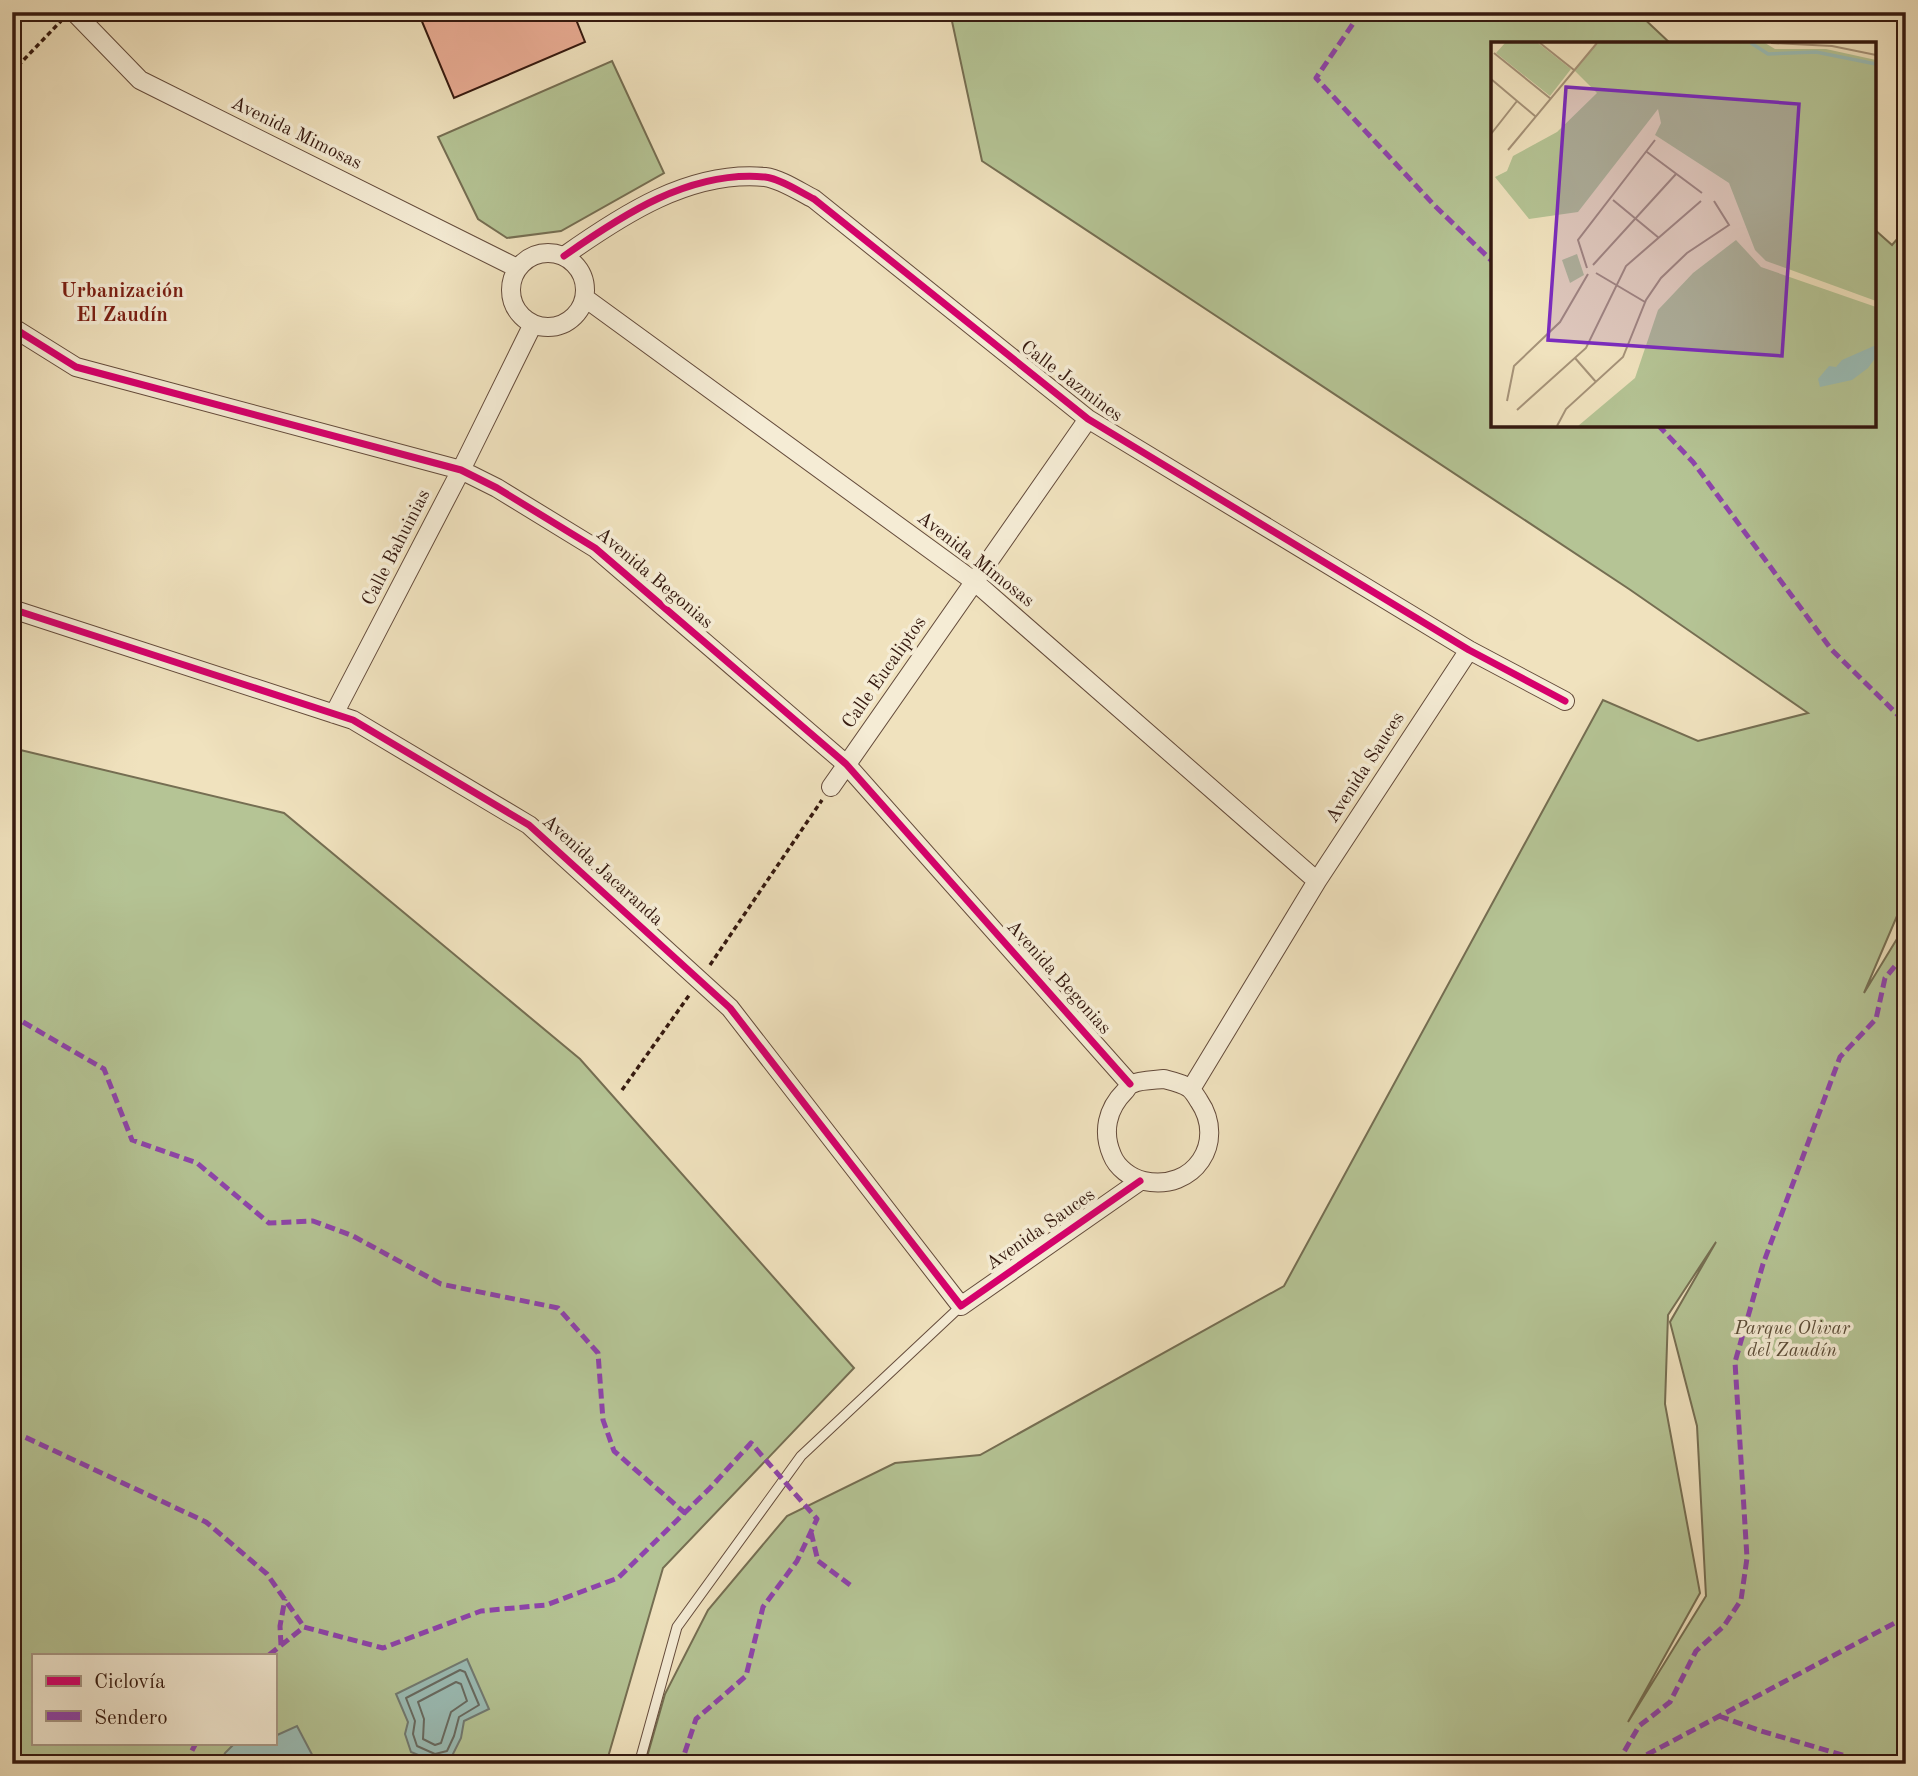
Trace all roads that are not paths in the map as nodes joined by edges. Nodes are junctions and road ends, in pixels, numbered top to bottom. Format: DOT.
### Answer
graph roads {
  1 [pos="72,12"];
  2 [pos="564,256"];
  3 [pos="517,268"];
  4 [pos="585,298"];
  5 [pos="533,324"];
  6 [pos="12,327"];
  7 [pos="1088,419"];
  8 [pos="461,470"];
  9 [pos="975,582"];
  10 [pos="12,609"];
  11 [pos="1469,650"];
  12 [pos="1565,701"];
  13 [pos="334,714"];
  14 [pos="846,764"];
  15 [pos="831,787"];
  16 [pos="1317,881"];
  17 [pos="1130,1084"];
  18 [pos="1191,1089"];
  19 [pos="1140,1181"];
  20 [pos="961,1306"];
  21 [pos="639,1764"];
  1 -- 3 [label="street, Avenida Mimosas"];
  2 -- 3 [label="street"];
  2 -- 4 [label="street"];
  2 -- 7 [label="street, Calle Jazmines"];
  3 -- 5 [label="street"];
  4 -- 5 [label="street"];
  4 -- 9 [label="street, Avenida Mimosas"];
  5 -- 8 [label="street, Calle Bahuinias"];
  6 -- 8 [label="street, Avenida Begonias"];
  7 -- 9 [label="street, Calle Eucaliptos"];
  7 -- 11 [label="street, Calle Jazmines"];
  8 -- 13 [label="street, Calle Bahuinias"];
  8 -- 14 [label="street, Avenida Begonias"];
  9 -- 14 [label="street, Calle Eucaliptos"];
  9 -- 16 [label="street, Avenida Mimosas"];
  10 -- 13 [label="street, Avenida Jacaranda"];
  11 -- 12 [label="street, Calle Jazmines"];
  11 -- 16 [label="street, Avenida Sauces"];
  13 -- 20 [label="street, Avenida Jacaranda"];
  14 -- 15 [label="street, Calle Eucaliptos"];
  14 -- 17 [label="street, Avenida Begonias"];
  16 -- 18 [label="street, Avenida Sauces"];
  17 -- 18 [label="street"];
  17 -- 19 [label="street"];
  18 -- 19 [label="street"];
  19 -- 20 [label="street, Avenida Sauces"];
  20 -- 21 [label="lane"];
}
